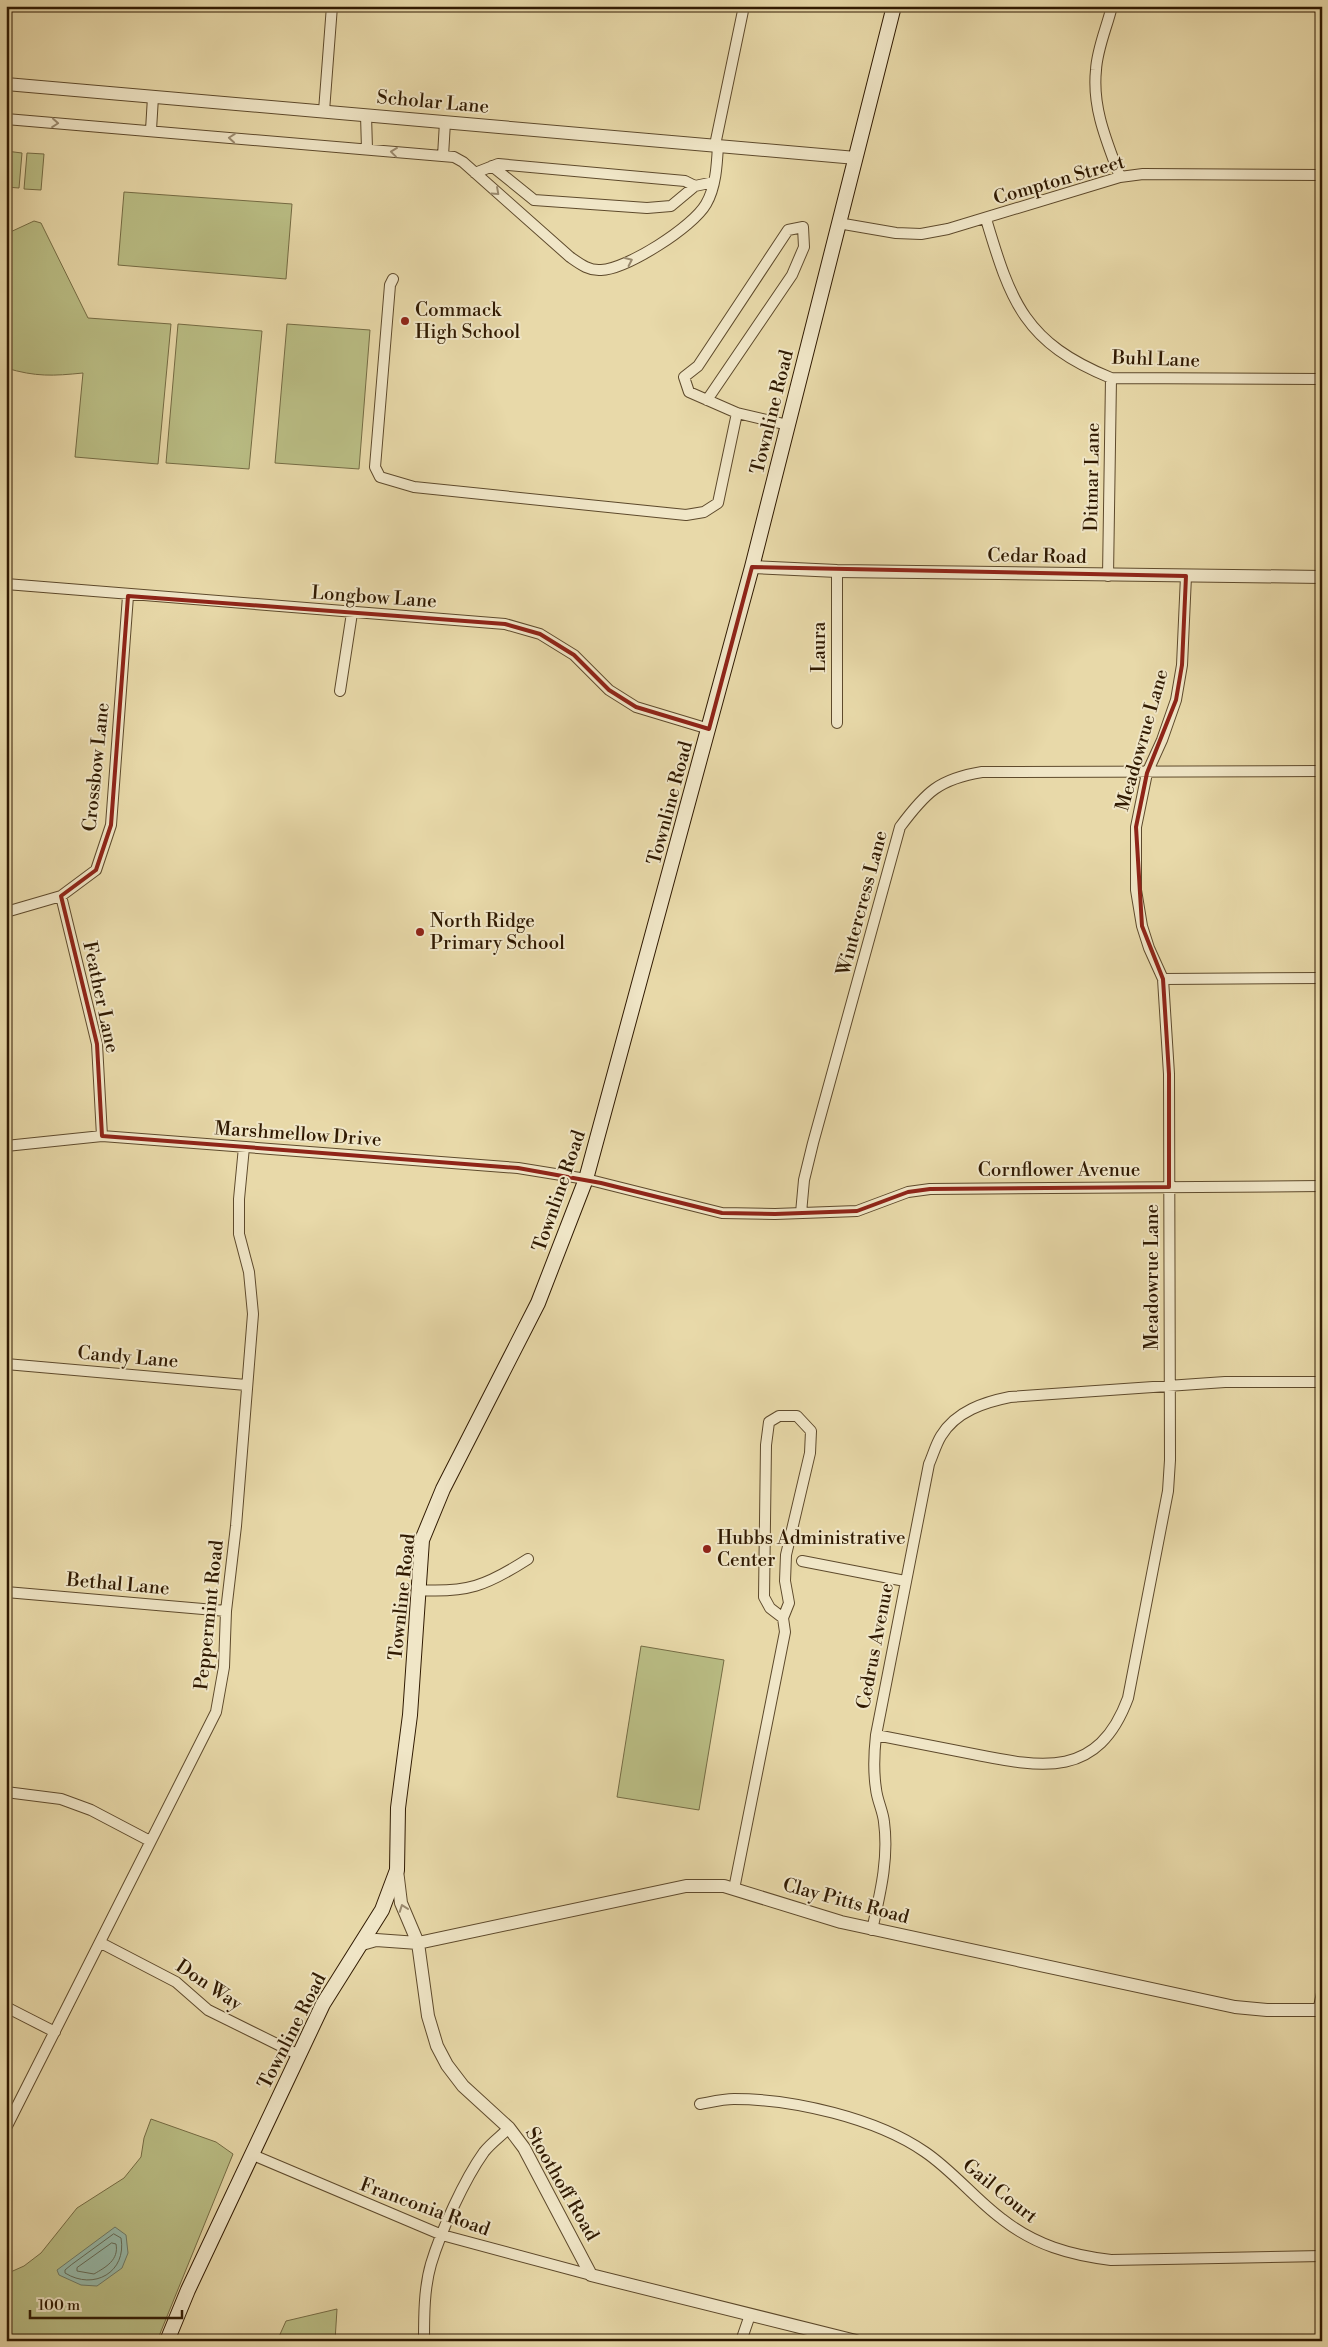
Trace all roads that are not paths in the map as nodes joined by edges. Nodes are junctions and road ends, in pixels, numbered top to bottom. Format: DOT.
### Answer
graph roads {
  1 [pos="332,6"];
  2 [pos="744,6"];
  3 [pos="894,6"];
  4 [pos="1112,6"];
  5 [pos="6,84"];
  6 [pos="152,97"];
  7 [pos="324,111"];
  8 [pos="366,115"];
  9 [pos="6,119"];
  10 [pos="445,122"];
  11 [pos="151,130"];
  12 [pos="717,145"];
  13 [pos="367,149"];
  14 [pos="443,156"];
  15 [pos="856,158"];
  16 [pos="492,166"];
  17 [pos="475,172"];
  18 [pos="1322,175"];
  19 [pos="1120,177"];
  20 [pos="714,182"];
  21 [pos="695,186"];
  22 [pos="986,219"];
  23 [pos="838,223"];
  24 [pos="393,279"];
  25 [pos="1111,378"];
  26 [pos="1322,379"];
  27 [pos="708,400"];
  28 [pos="737,412"];
  29 [pos="788,425"];
  30 [pos="752,567"];
  31 [pos="837,571"];
  32 [pos="1108,576"];
  33 [pos="1186,576"];
  34 [pos="1322,577"];
  35 [pos="6,584"];
  36 [pos="128,596"];
  37 [pos="352,614"];
  38 [pos="340,691"];
  39 [pos="836,723"];
  40 [pos="709,729"];
  41 [pos="1322,771"];
  42 [pos="1147,773"];
  43 [pos="61,896"];
  44 [pos="6,912"];
  45 [pos="1322,978"];
  46 [pos="1163,979"];
  47 [pos="102,1136"];
  48 [pos="6,1146"];
  49 [pos="244,1147"];
  50 [pos="586,1179"];
  51 [pos="1322,1186"];
  52 [pos="1169,1187"];
  53 [pos="801,1213"];
  54 [pos="6,1364"];
  55 [pos="1322,1382"];
  56 [pos="246,1385"];
  57 [pos="1170,1386"];
  58 [pos="528,1559"];
  59 [pos="802,1561"];
  60 [pos="905,1581"];
  61 [pos="418,1590"];
  62 [pos="6,1592"];
  63 [pos="226,1611"];
  64 [pos="783,1618"];
  65 [pos="876,1734"];
  66 [pos="6,1792"];
  67 [pos="150,1841"];
  68 [pos="397,1870"];
  69 [pos="734,1889"];
  70 [pos="872,1930"];
  71 [pos="101,1943"];
  72 [pos="418,1943"];
  73 [pos="362,1944"];
  74 [pos="1322,1993"];
  75 [pos="6,2007"];
  76 [pos="1320,2010"];
  77 [pos="55,2032"];
  78 [pos="299,2055"];
  79 [pos="700,2104"];
  80 [pos="6,2128"];
  81 [pos="509,2128"];
  82 [pos="253,2155"];
  83 [pos="442,2236"];
  84 [pos="1322,2256"];
  85 [pos="592,2275"];
  86 [pos="750,2315"];
  87 [pos="167,2341"];
  88 [pos="424,2341"];
  89 [pos="741,2341"];
  90 [pos="856,2341"];
  1 -- 7 [label="street"];
  2 -- 12 [label="street"];
  3 -- 15 [label="main road, Townline Road"];
  4 -- 19 [label="street"];
  5 -- 6 [label="street, Scholar Lane"];
  6 -- 7 [label="street, Scholar Lane"];
  6 -- 11 [label="street"];
  7 -- 8 [label="street, Scholar Lane"];
  8 -- 10 [label="street, Scholar Lane"];
  8 -- 13 [label="street"];
  9 -- 11 [label="street, one-way"];
  10 -- 12 [label="street, Scholar Lane"];
  10 -- 14 [label="street"];
  13 -- 11 [label="street, one-way"];
  12 -- 15 [label="street, Scholar Lane"];
  12 -- 20 [label="street"];
  14 -- 13 [label="street, one-way"];
  14 -- 17 [label="street"];
  15 -- 23 [label="main road, Townline Road"];
  16 -- 17 [label="street"];
  16 -- 21 [label="street"];
  16 -- 21 [label="street"];
  17 -- 20 [label="street, one-way"];
  18 -- 19 [label="street, Compton Street"];
  19 -- 22 [label="street, Compton Street"];
  20 -- 21 [label="street"];
  22 -- 23 [label="street, Compton Street"];
  22 -- 25 [label="street, Buhl Lane"];
  23 -- 29 [label="main road, Townline Road"];
  24 -- 28 [label="street"];
  25 -- 26 [label="street, Buhl Lane"];
  25 -- 32 [label="street, Ditmar Lane"];
  27 -- 27 [label="street"];
  27 -- 28 [label="street"];
  28 -- 29 [label="street"];
  29 -- 30 [label="main road, Townline Road"];
  30 -- 31 [label="street, Cedar Road"];
  30 -- 40 [label="main road, Townline Road"];
  31 -- 32 [label="street, Cedar Road"];
  31 -- 39 [label="street, Laura"];
  32 -- 33 [label="street, Cedar Road"];
  33 -- 34 [label="street, Cedar Road"];
  33 -- 42 [label="street, Meadowrue Lane"];
  35 -- 36 [label="street, Longbow Lane"];
  36 -- 37 [label="street, Longbow Lane"];
  36 -- 43 [label="street, Crossbow Lane"];
  37 -- 38 [label="street"];
  37 -- 40 [label="street, Longbow Lane"];
  40 -- 50 [label="main road, Townline Road"];
  41 -- 42 [label="street, Wintercress Lane"];
  42 -- 46 [label="street, Meadowrue Lane"];
  42 -- 53 [label="street, Wintercress Lane"];
  43 -- 44 [label="street, Crossbow Lane"];
  43 -- 47 [label="street, Feather Lane"];
  45 -- 46 [label="street"];
  46 -- 52 [label="street, Meadowrue Lane"];
  47 -- 48 [label="street, Marshmellow Drive"];
  47 -- 49 [label="street, Marshmellow Drive"];
  49 -- 50 [label="street, Marshmellow Drive"];
  49 -- 56 [label="street, Peppermint Road"];
  50 -- 53 [label="street, Marshmellow Drive"];
  50 -- 61 [label="main road, Townline Road"];
  51 -- 52 [label="street, Cornflower Avenue"];
  52 -- 53 [label="street, Cornflower Avenue"];
  52 -- 57 [label="street, Meadowrue Lane"];
  54 -- 56 [label="street, Candy Lane"];
  55 -- 57 [label="street, Cedrus Avenue"];
  56 -- 63 [label="street, Peppermint Road"];
  57 -- 60 [label="street, Cedrus Avenue"];
  57 -- 65 [label="street, Meadowrue Lane"];
  58 -- 61 [label="street"];
  59 -- 60 [label="street"];
  60 -- 65 [label="street, Cedrus Avenue"];
  61 -- 68 [label="main road, Townline Road"];
  62 -- 63 [label="street, Bethal Lane"];
  63 -- 67 [label="street, Peppermint Road"];
  64 -- 64 [label="street"];
  64 -- 69 [label="street"];
  65 -- 70 [label="street, Cedrus Avenue"];
  66 -- 67 [label="street"];
  67 -- 71 [label="street, Peppermint Road"];
  72 -- 68 [label="street, Stoothoff Road, one-way"];
  68 -- 73 [label="main road, Townline Road"];
  69 -- 70 [label="street, Clay Pitts Road"];
  69 -- 72 [label="street, Clay Pitts Road"];
  70 -- 76 [label="street, Clay Pitts Road"];
  71 -- 77 [label="street, Peppermint Road"];
  71 -- 78 [label="street, Don Way"];
  72 -- 73 [label="street, Clay Pitts Road"];
  72 -- 81 [label="street, Stoothoff Road"];
  73 -- 78 [label="main road, Townline Road"];
  74 -- 76 [label="street"];
  75 -- 77 [label="street"];
  77 -- 80 [label="street, Peppermint Road"];
  78 -- 82 [label="main road, Townline Road"];
  79 -- 84 [label="street, Gail Court"];
  81 -- 83 [label="street"];
  81 -- 85 [label="street, Stoothoff Road"];
  82 -- 83 [label="street, Franconia Road"];
  82 -- 87 [label="main road, Townline Road"];
  83 -- 85 [label="street, Franconia Road"];
  83 -- 88 [label="street"];
  85 -- 86 [label="street"];
  86 -- 89 [label="street"];
  86 -- 90 [label="street"];
}
